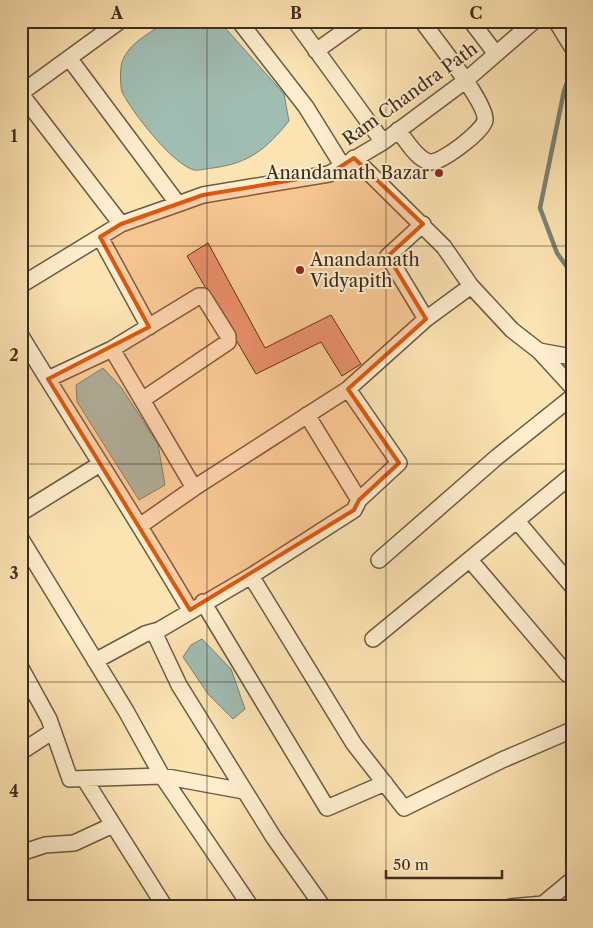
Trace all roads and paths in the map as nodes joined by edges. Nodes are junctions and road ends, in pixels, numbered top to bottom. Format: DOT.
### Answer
graph roads {
  1 [pos="120,21"];
  2 [pos="239,21"];
  3 [pos="295,21"];
  4 [pos="358,21"];
  5 [pos="422,21"];
  6 [pos="471,21"];
  7 [pos="534,21"];
  8 [pos="556,21"];
  9 [pos="570,44"];
  10 [pos="316,51"];
  11 [pos="496,54"];
  12 [pos="68,58"];
  13 [pos="465,81"];
  14 [pos="21,94"];
  15 [pos="398,130"];
  16 [pos="383,142"];
  17 [pos="348,162"];
  18 [pos="178,204"];
  19 [pos="120,224"];
  20 [pos="423,224"];
  21 [pos="100,237"];
  22 [pos="21,284"];
  23 [pos="471,286"];
  24 [pos="426,319"];
  25 [pos="149,327"];
  26 [pos="21,336"];
  27 [pos="112,348"];
  28 [pos="539,351"];
  29 [pos="572,357"];
  30 [pos="48,379"];
  31 [pos="572,387"];
  32 [pos="348,388"];
  33 [pos="572,398"];
  34 [pos="142,400"];
  35 [pos="307,415"];
  36 [pos="100,464"];
  37 [pos="569,484"];
  38 [pos="194,488"];
  39 [pos="359,500"];
  40 [pos="21,513"];
  41 [pos="517,521"];
  42 [pos="141,525"];
  43 [pos="21,539"];
  44 [pos="380,560"];
  45 [pos="470,560"];
  46 [pos="252,576"];
  47 [pos="572,586"];
  48 [pos="197,606"];
  49 [pos="154,632"];
  50 [pos="373,639"];
  51 [pos="96,661"];
  52 [pos="21,668"];
  53 [pos="567,674"];
  54 [pos="572,730"];
  55 [pos="53,731"];
  56 [pos="21,752"];
  57 [pos="162,776"];
  58 [pos="85,780"];
  59 [pos="385,783"];
  60 [pos="244,791"];
  61 [pos="113,825"];
  62 [pos="21,851"];
  63 [pos="572,880"];
  64 [pos="544,905"];
  65 [pos="165,907"];
  66 [pos="250,907"];
  67 [pos="323,907"];
  68 [pos="510,907"];
  1 -- 12 [label="street"];
  2 -- 17 [label="street"];
  3 -- 10 [label="street"];
  4 -- 10 [label="street"];
  5 -- 13 [label="street"];
  6 -- 11 [label="street"];
  7 -- 11 [label="street, Ram Chandra Path"];
  8 -- 9 [label="street"];
  10 -- 16 [label="street"];
  11 -- 13 [label="street, Ram Chandra Path"];
  12 -- 14 [label="street"];
  12 -- 18 [label="street"];
  13 -- 15 [label="street, Ram Chandra Path"];
  13 -- 15 [label="street"];
  14 -- 19 [label="street"];
  15 -- 16 [label="street, Ram Chandra Path"];
  16 -- 17 [label="street, Ram Chandra Path"];
  17 -- 18 [label="street, Ram Chandra Path"];
  17 -- 20 [label="street"];
  18 -- 19 [label="street, Ram Chandra Path"];
  19 -- 21 [label="street, Ram Chandra Path"];
  20 -- 23 [label="street"];
  20 -- 24 [label="street"];
  21 -- 22 [label="street, Ram Chandra Path"];
  21 -- 25 [label="street"];
  23 -- 24 [label="street"];
  23 -- 28 [label="street"];
  24 -- 32 [label="street"];
  25 -- 27 [label="street"];
  25 -- 34 [label="street"];
  26 -- 30 [label="street"];
  27 -- 30 [label="street"];
  27 -- 34 [label="street"];
  28 -- 29 [label="street"];
  28 -- 31 [label="street"];
  30 -- 36 [label="street"];
  32 -- 35 [label="street"];
  32 -- 39 [label="street"];
  33 -- 44 [label="street"];
  34 -- 38 [label="street"];
  35 -- 38 [label="street"];
  35 -- 39 [label="street"];
  36 -- 40 [label="street"];
  36 -- 42 [label="street"];
  37 -- 41 [label="street"];
  38 -- 42 [label="street"];
  39 -- 46 [label="street"];
  41 -- 45 [label="street"];
  41 -- 47 [label="street"];
  42 -- 48 [label="street"];
  43 -- 51 [label="street"];
  45 -- 50 [label="street"];
  45 -- 53 [label="street"];
  46 -- 48 [label="street"];
  46 -- 59 [label="street"];
  48 -- 49 [label="street"];
  48 -- 59 [label="street"];
  49 -- 51 [label="street"];
  49 -- 60 [label="street"];
  51 -- 57 [label="street"];
  52 -- 55 [label="street"];
  54 -- 59 [label="street"];
  55 -- 56 [label="street"];
  55 -- 58 [label="street"];
  57 -- 58 [label="street"];
  57 -- 60 [label="street"];
  57 -- 66 [label="street"];
  58 -- 61 [label="street"];
  60 -- 67 [label="street"];
  61 -- 62 [label="street"];
  61 -- 65 [label="street"];
  63 -- 64 [label="street"];
  64 -- 68 [label="street"];
}
